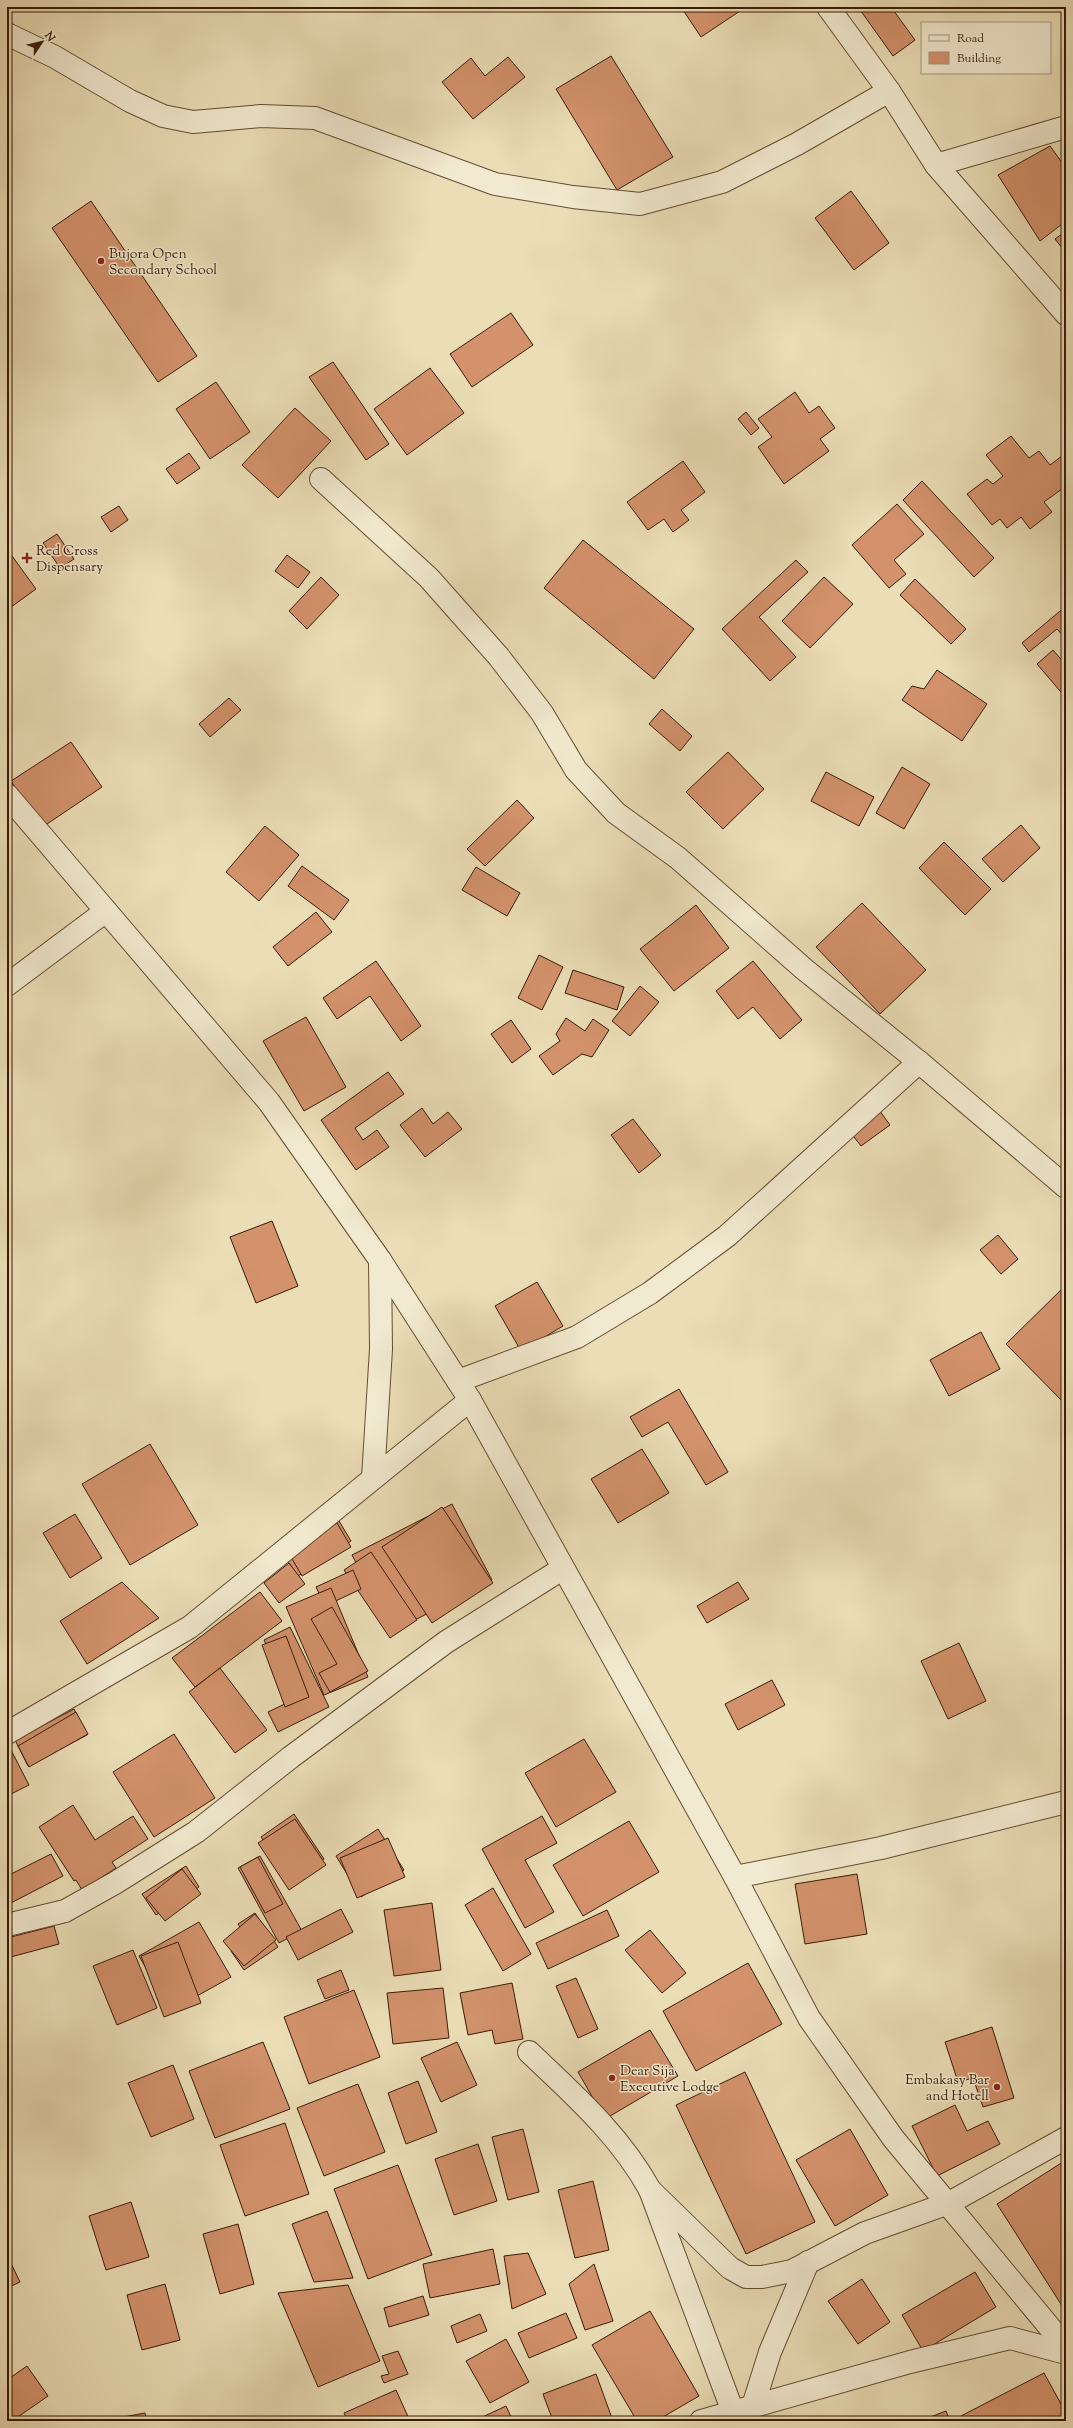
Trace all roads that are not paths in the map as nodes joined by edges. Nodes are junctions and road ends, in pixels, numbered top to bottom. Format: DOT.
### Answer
graph roads {
  1 [pos="828,7"];
  2 [pos="7,34"];
  3 [pos="889,91"];
  4 [pos="1066,127"];
  5 [pos="936,165"];
  6 [pos="1066,314"];
  7 [pos="321,479"];
  8 [pos="7,794"];
  9 [pos="106,911"];
  10 [pos="7,985"];
  11 [pos="919,1062"];
  12 [pos="1066,1187"];
  13 [pos="380,1260"];
  14 [pos="458,1381"];
  15 [pos="470,1400"];
  16 [pos="373,1478"];
  17 [pos="562,1569"];
  18 [pos="7,1733"];
  19 [pos="1066,1802"];
  20 [pos="735,1877"];
  21 [pos="7,1925"];
  22 [pos="528,2052"];
  23 [pos="1066,2138"];
  24 [pos="650,2190"];
  25 [pos="949,2203"];
  26 [pos="808,2262"];
  27 [pos="1066,2347"];
  28 [pos="1066,2353"];
  29 [pos="743,2409"];
  30 [pos="701,2421"];
  1 -- 3 [label="street"];
  2 -- 3 [label="street"];
  3 -- 5 [label="street"];
  4 -- 5 [label="street"];
  5 -- 6 [label="street"];
  7 -- 11 [label="street"];
  8 -- 9 [label="street"];
  9 -- 10 [label="street"];
  9 -- 13 [label="street"];
  11 -- 12 [label="street"];
  11 -- 14 [label="street"];
  13 -- 14 [label="street"];
  13 -- 16 [label="street"];
  14 -- 15 [label="street"];
  15 -- 16 [label="street"];
  15 -- 17 [label="street"];
  16 -- 18 [label="street"];
  17 -- 20 [label="street"];
  17 -- 21 [label="street"];
  19 -- 20 [label="street"];
  20 -- 25 [label="street"];
  22 -- 24 [label="street"];
  23 -- 25 [label="street"];
  24 -- 26 [label="street"];
  24 -- 29 [label="street"];
  25 -- 26 [label="street"];
  25 -- 27 [label="street"];
  26 -- 29 [label="street"];
  28 -- 29 [label="street"];
  29 -- 30 [label="street"];
}
